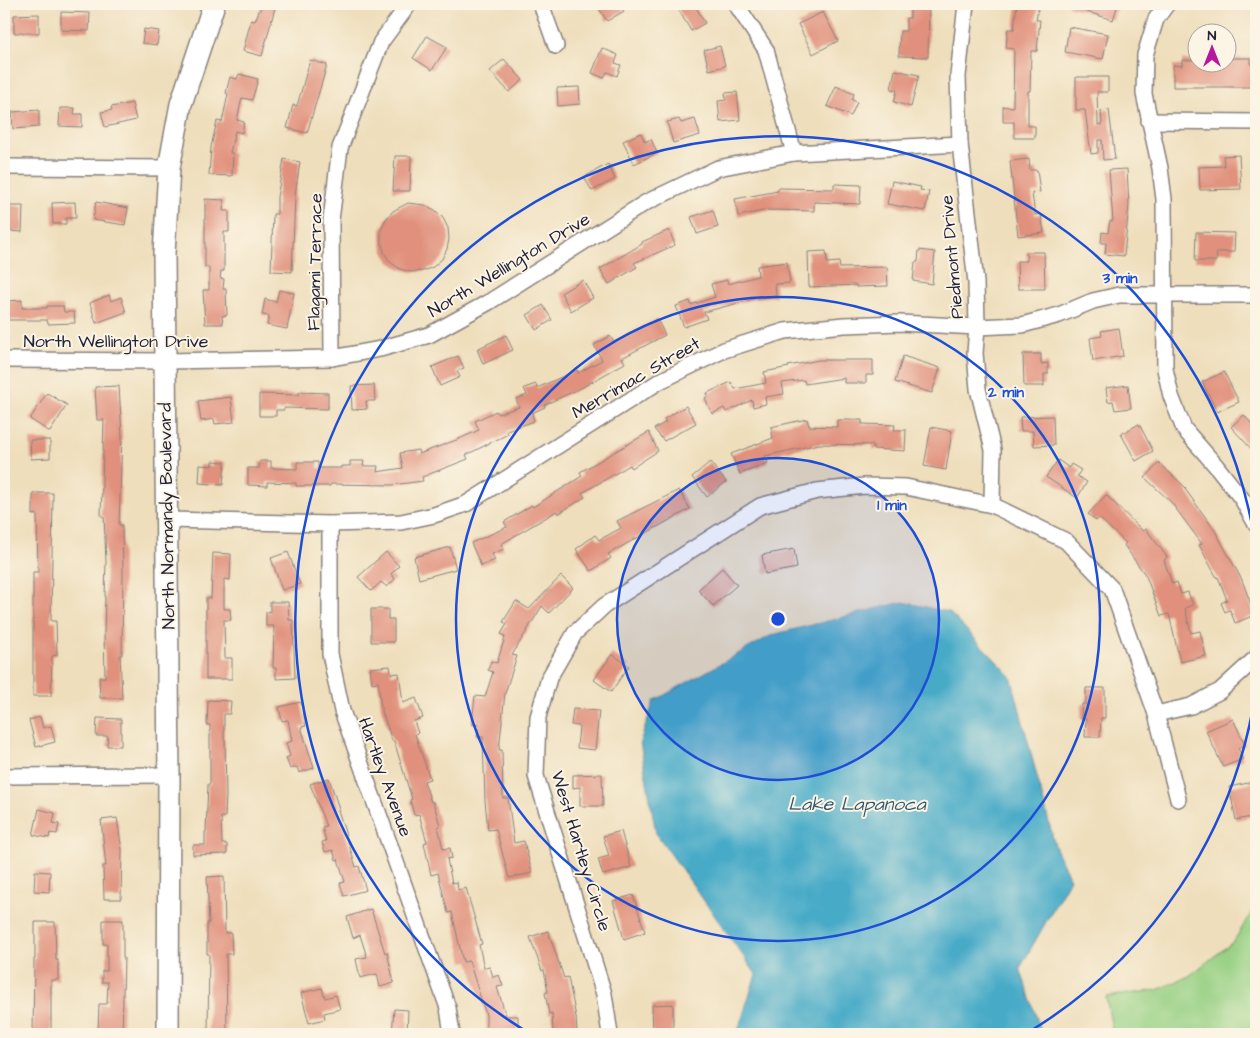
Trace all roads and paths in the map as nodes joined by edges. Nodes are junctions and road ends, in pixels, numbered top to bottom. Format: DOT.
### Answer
graph roads {
  1 [pos="213,4"];
  2 [pos="408,4"];
  3 [pos="541,4"];
  4 [pos="736,4"];
  5 [pos="966,4"];
  6 [pos="1166,4"];
  7 [pos="556,46"];
  8 [pos="1149,121"];
  9 [pos="1256,122"];
  10 [pos="960,144"];
  11 [pos="794,153"];
  12 [pos="4,167"];
  13 [pos="169,168"];
  14 [pos="1164,294"];
  15 [pos="1256,295"];
  16 [pos="977,327"];
  17 [pos="332,358"];
  18 [pos="4,360"];
  19 [pos="164,361"];
  20 [pos="992,505"];
  21 [pos="168,520"];
  22 [pos="330,524"];
  23 [pos="1256,524"];
  24 [pos="1256,658"];
  25 [pos="1156,714"];
  26 [pos="169,775"];
  27 [pos="4,776"];
  28 [pos="1178,799"];
  29 [pos="168,1034"];
  30 [pos="452,1034"];
  31 [pos="610,1034"];
  1 -- 13 [label="street, North Normandy Boulevard"];
  2 -- 17 [label="street, Flagami Terrace"];
  3 -- 7 [label="street"];
  4 -- 11 [label="street"];
  5 -- 10 [label="street, Piedmont Drive"];
  6 -- 8 [label="street"];
  8 -- 9 [label="street"];
  8 -- 14 [label="street"];
  10 -- 11 [label="street, North Wellington Drive"];
  10 -- 16 [label="street, Piedmont Drive"];
  11 -- 17 [label="street, North Wellington Drive"];
  12 -- 13 [label="street"];
  13 -- 19 [label="street, North Normandy Boulevard"];
  14 -- 15 [label="street, Merrimac Street"];
  14 -- 16 [label="street, Merrimac Street"];
  14 -- 23 [label="street"];
  16 -- 20 [label="street, Piedmont Drive"];
  16 -- 22 [label="street, Merrimac Street"];
  17 -- 19 [label="street, North Wellington Drive"];
  18 -- 19 [label="street, North Wellington Drive"];
  19 -- 21 [label="street, North Normandy Boulevard"];
  20 -- 25 [label="street, West Hartley Circle"];
  20 -- 31 [label="street, West Hartley Circle"];
  21 -- 22 [label="street, Merrimac Street"];
  21 -- 26 [label="street, North Normandy Boulevard"];
  22 -- 30 [label="street, Hartley Avenue"];
  24 -- 25 [label="street"];
  25 -- 28 [label="street, West Hartley Circle"];
  26 -- 27 [label="street"];
  26 -- 29 [label="street, North Normandy Boulevard"];
}
